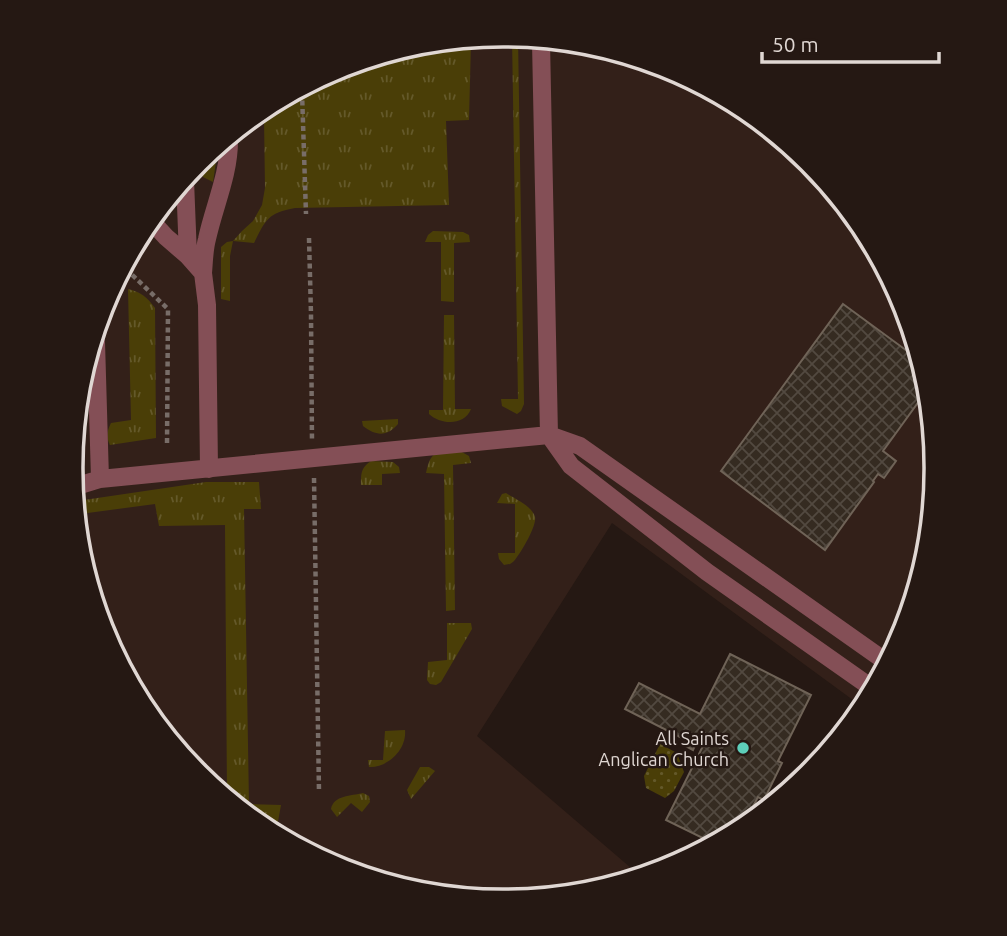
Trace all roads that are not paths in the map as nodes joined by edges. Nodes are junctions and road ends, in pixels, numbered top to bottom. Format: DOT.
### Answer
graph roads {
  1 [pos="541,49"];
  2 [pos="229,149"];
  3 [pos="186,193"];
  4 [pos="158,228"];
  5 [pos="188,256"];
  6 [pos="203,273"];
  7 [pos="97,361"];
  8 [pos="549,435"];
  9 [pos="209,469"];
  10 [pos="100,479"];
  11 [pos="84,484"];
  12 [pos="795,598"];
  13 [pos="776,622"];
  14 [pos="879,657"];
  15 [pos="865,682"];
  1 -- 8 [label="lane"];
  2 -- 6 [label="lane"];
  3 -- 5 [label="lane"];
  4 -- 5 [label="lane"];
  5 -- 6 [label="lane"];
  6 -- 9 [label="lane"];
  7 -- 10 [label="lane"];
  8 -- 9 [label="lane"];
  8 -- 12 [label="lane"];
  8 -- 13 [label="lane"];
  9 -- 10 [label="lane"];
  10 -- 11 [label="lane"];
  12 -- 13 [label="lane"];
  12 -- 14 [label="lane"];
  13 -- 15 [label="lane"];
}
